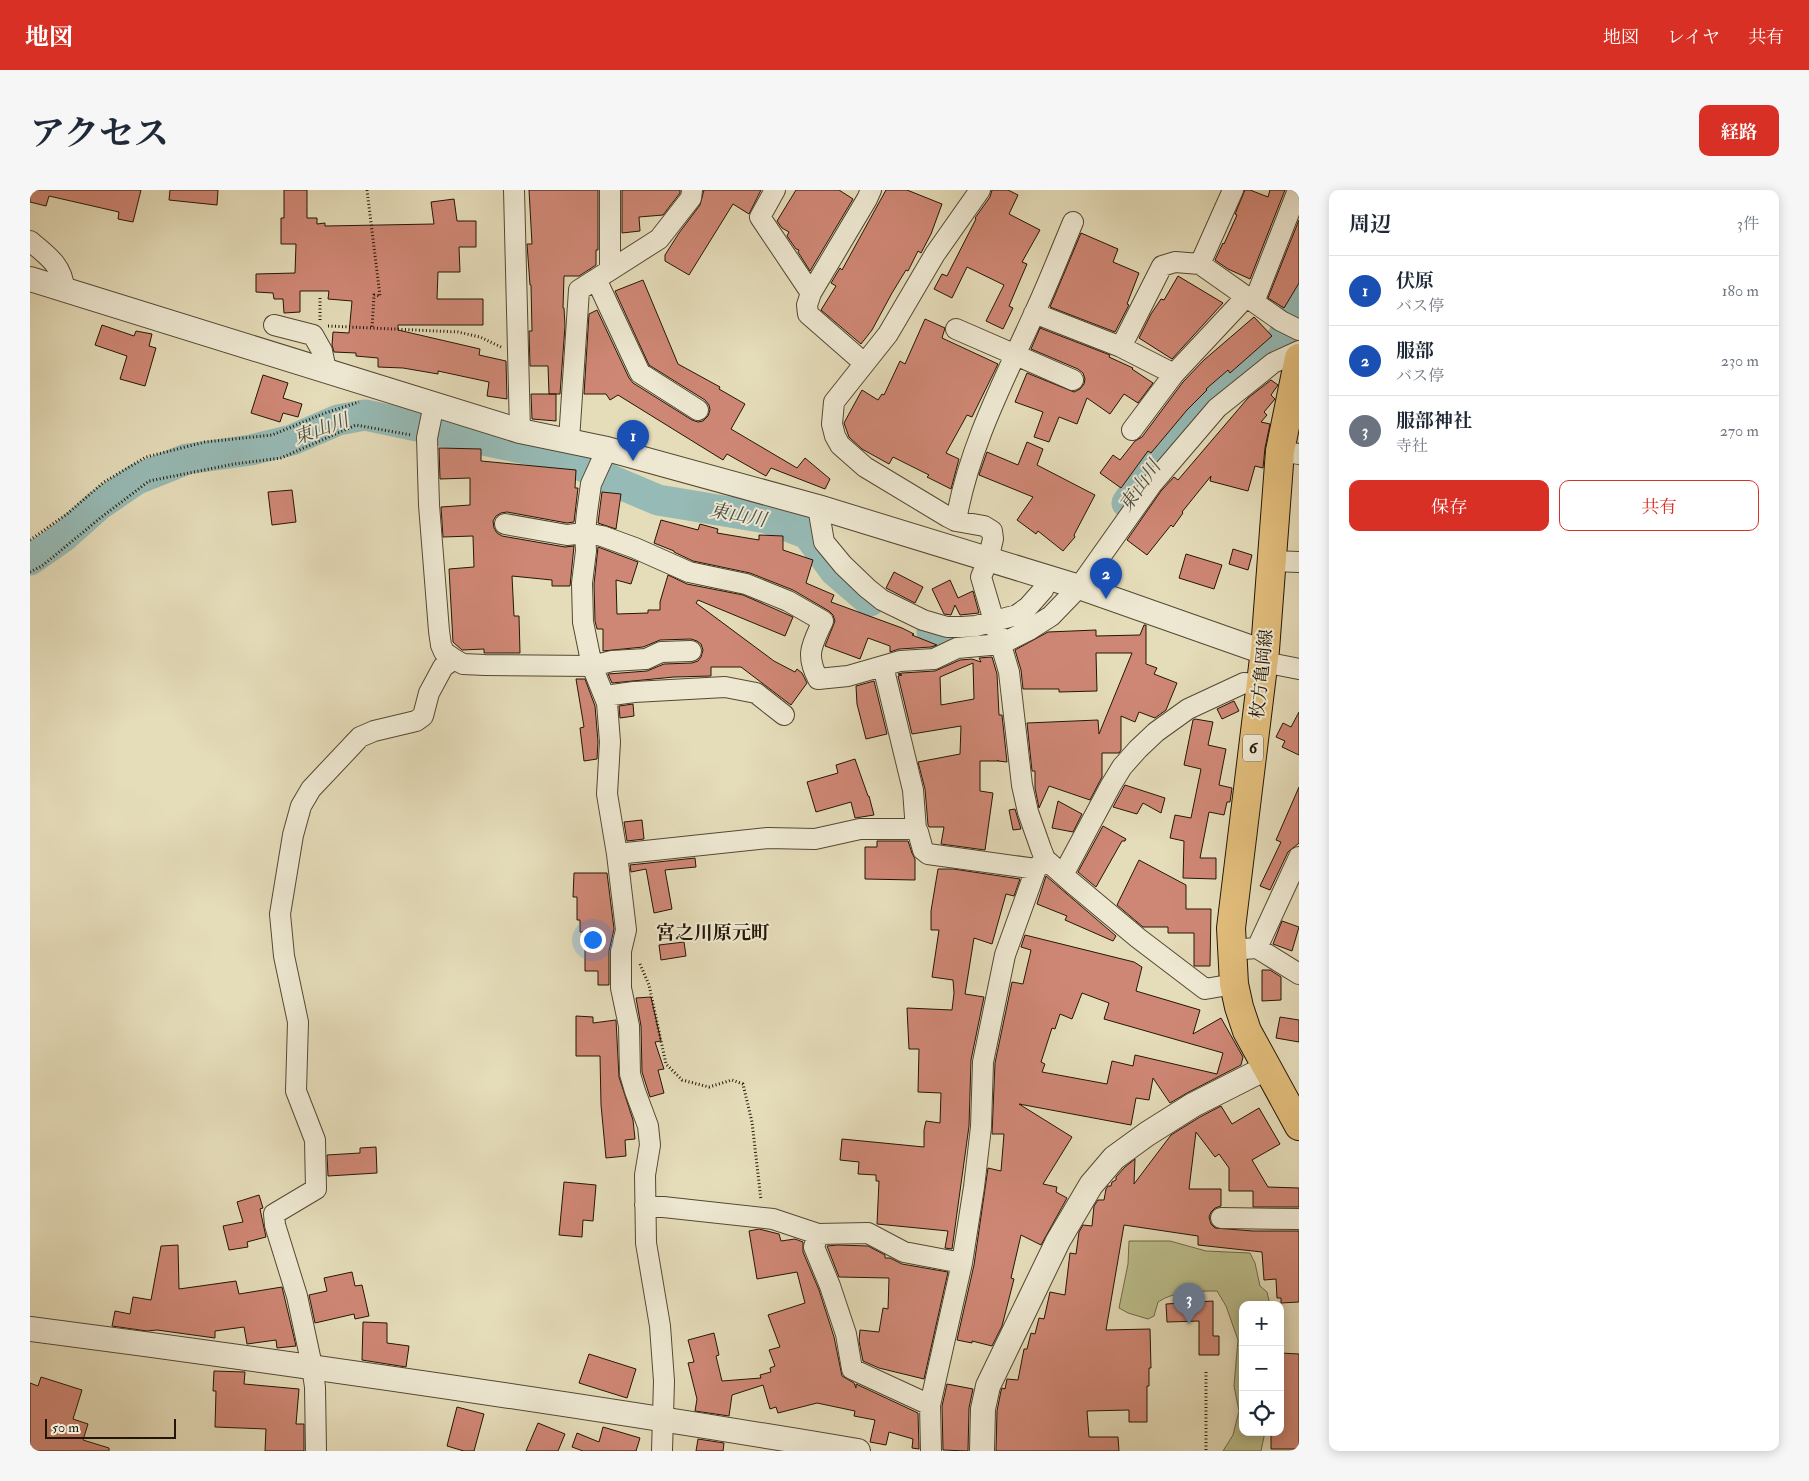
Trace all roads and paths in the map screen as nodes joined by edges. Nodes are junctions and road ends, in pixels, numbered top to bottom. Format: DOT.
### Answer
graph roads {
  1 [pos="367,190"];
  2 [pos="514,190"];
  3 [pos="610,190"];
  4 [pos="692,190"];
  5 [pos="775,190"];
  6 [pos="980,190"];
  7 [pos="1233,190"];
  8 [pos="1298,190"];
  9 [pos="864,193"];
  10 [pos="1073,222"];
  11 [pos="30,241"];
  12 [pos="1200,264"];
  13 [pos="603,275"];
  14 [pos="30,278"];
  15 [pos="64,289"];
  16 [pos="811,293"];
  17 [pos="1250,299"];
  18 [pos="1034,313"];
  19 [pos="274,325"];
  20 [pos="320,325"];
  21 [pos="1291,326"];
  22 [pos="372,328"];
  23 [pos="956,329"];
  24 [pos="1120,347"];
  25 [pos="1015,354"];
  26 [pos="1298,360"];
  27 [pos="518,361"];
  28 [pos="864,363"];
  29 [pos="326,370"];
  30 [pos="1174,374"];
  31 [pos="1073,380"];
  32 [pos="372,385"];
  33 [pos="698,410"];
  34 [pos="431,421"];
  35 [pos="520,430"];
  36 [pos="1132,430"];
  37 [pos="569,440"];
  38 [pos="1290,452"];
  39 [pos="600,464"];
  40 [pos="818,507"];
  41 [pos="956,521"];
  42 [pos="505,524"];
  43 [pos="585,533"];
  44 [pos="30,540"];
  45 [pos="988,560"];
  46 [pos="1272,561"];
  47 [pos="1299,562"];
  48 [pos="30,572"];
  49 [pos="1062,583"];
  50 [pos="998,632"];
  51 [pos="691,651"];
  52 [pos="454,660"];
  53 [pos="592,666"];
  54 [pos="883,666"];
  55 [pos="1263,666"];
  56 [pos="1299,669"];
  57 [pos="605,696"];
  58 [pos="784,715"];
  59 [pos="916,830"];
  60 [pos="617,854"];
  61 [pos="1299,857"];
  62 [pos="1041,864"];
  63 [pos="1063,875"];
  64 [pos="626,930"];
  65 [pos="1244,949"];
  66 [pos="1299,974"];
  67 [pos="1234,984"];
  68 [pos="1266,1068"];
  69 [pos="1298,1121"];
  70 [pos="645,1205"];
  71 [pos="763,1218"];
  72 [pos="1221,1218"];
  73 [pos="1299,1219"];
  74 [pos="818,1234"];
  75 [pos="962,1263"];
  76 [pos="30,1329"];
  77 [pos="312,1366"];
  78 [pos="1206,1372"];
  79 [pos="930,1405"];
  80 [pos="664,1418"];
  81 [pos="316,1451"];
  82 [pos="662,1451"];
  83 [pos="858,1451"];
  84 [pos="931,1451"];
  85 [pos="982,1451"];
  86 [pos="1206,1451"];
  1 -- 22 [label="path"];
  2 -- 27 [label="street"];
  3 -- 13 [label="street"];
  4 -- 13 [label="street"];
  5 -- 16 [label="street"];
  6 -- 28 [label="street"];
  7 -- 12 [label="street"];
  8 -- 17 [label="street"];
  9 -- 16 [label="street"];
  10 -- 18 [label="street"];
  11 -- 15 [label="street"];
  12 -- 17 [label="street"];
  12 -- 24 [label="street"];
  13 -- 33 [label="street"];
  13 -- 37 [label="street"];
  14 -- 15 [label="street"];
  15 -- 29 [label="street"];
  16 -- 28 [label="street"];
  17 -- 21 [label="street"];
  17 -- 30 [label="street"];
  18 -- 24 [label="street"];
  18 -- 25 [label="street"];
  19 -- 29 [label="street"];
  20 -- 22 [label="path"];
  22 -- 27 [label="path"];
  23 -- 25 [label="street"];
  24 -- 30 [label="street"];
  25 -- 31 [label="street"];
  25 -- 41 [label="street"];
  26 -- 38 [label="main road, 枚方亀岡線 / 6"];
  26 -- 49 [label="street"];
  27 -- 35 [label="street"];
  28 -- 41 [label="street"];
  29 -- 32 [label="street"];
  30 -- 36 [label="street"];
  32 -- 34 [label="street"];
  32 -- 44 [label="path"];
  34 -- 35 [label="street"];
  34 -- 48 [label="path"];
  34 -- 52 [label="street"];
  35 -- 37 [label="street"];
  37 -- 39 [label="street"];
  38 -- 46 [label="main road, 枚方亀岡線 / 6"];
  39 -- 40 [label="street"];
  39 -- 43 [label="street"];
  40 -- 45 [label="street"];
  40 -- 50 [label="street"];
  41 -- 45 [label="street"];
  42 -- 43 [label="street"];
  43 -- 53 [label="street"];
  43 -- 54 [label="street"];
  45 -- 49 [label="street"];
  45 -- 50 [label="street"];
  46 -- 47 [label="street"];
  46 -- 55 [label="main road, 枚方亀岡線 / 6"];
  49 -- 50 [label="street"];
  49 -- 50 [label="street"];
  49 -- 55 [label="street"];
  50 -- 54 [label="street"];
  50 -- 62 [label="street"];
  51 -- 53 [label="street"];
  52 -- 53 [label="street"];
  52 -- 77 [label="street"];
  53 -- 57 [label="street"];
  54 -- 59 [label="street"];
  55 -- 56 [label="street"];
  55 -- 63 [label="street"];
  55 -- 65 [label="main road, 枚方亀岡線 / 6"];
  57 -- 58 [label="street"];
  57 -- 60 [label="street"];
  59 -- 60 [label="street"];
  59 -- 62 [label="street"];
  60 -- 64 [label="street"];
  61 -- 65 [label="street"];
  62 -- 63 [label="street"];
  62 -- 75 [label="street"];
  63 -- 67 [label="street"];
  64 -- 70 [label="street"];
  64 -- 71 [label="path"];
  65 -- 66 [label="street"];
  65 -- 67 [label="main road, 枚方亀岡線 / 6"];
  67 -- 68 [label="main road, 枚方亀岡線 / 6"];
  68 -- 69 [label="main road, 枚方亀岡線 / 6"];
  68 -- 85 [label="street"];
  70 -- 71 [label="street"];
  70 -- 80 [label="street"];
  71 -- 74 [label="street"];
  72 -- 73 [label="street"];
  74 -- 75 [label="street"];
  74 -- 79 [label="street"];
  75 -- 79 [label="street"];
  76 -- 77 [label="street"];
  77 -- 80 [label="street"];
  77 -- 81 [label="street"];
  78 -- 86 [label="path"];
  79 -- 84 [label="street"];
  80 -- 82 [label="street"];
  80 -- 83 [label="street"];
}
